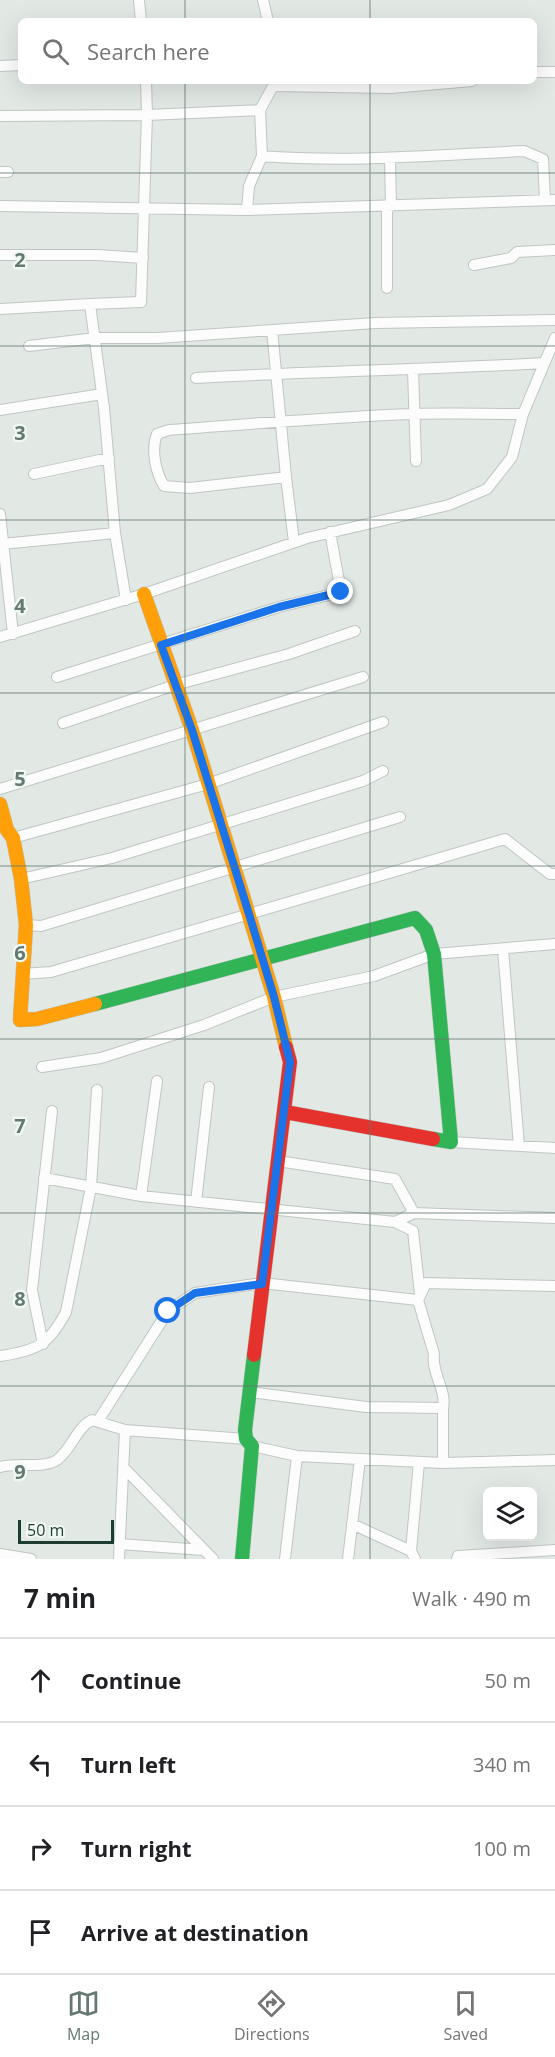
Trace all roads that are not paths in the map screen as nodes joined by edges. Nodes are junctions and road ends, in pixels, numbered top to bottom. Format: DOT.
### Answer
graph roads {
  1 [pos="138,0"];
  2 [pos="263,0"];
  3 [pos="141,18"];
  4 [pos="267,18"];
  5 [pos="18,65"];
  6 [pos="0,66"];
  7 [pos="537,72"];
  8 [pos="555,72"];
  9 [pos="146,84"];
  10 [pos="273,84"];
  11 [pos="437,84"];
  12 [pos="261,110"];
  13 [pos="147,115"];
  14 [pos="0,116"];
  15 [pos="262,156"];
  16 [pos="390,158"];
  17 [pos="550,200"];
  18 [pos="0,206"];
  19 [pos="389,206"];
  20 [pos="144,208"];
  21 [pos="247,210"];
  22 [pos="555,250"];
  23 [pos="0,255"];
  24 [pos="143,258"];
  25 [pos="474,265"];
  26 [pos="387,288"];
  27 [pos="90,304"];
  28 [pos="0,309"];
  29 [pos="555,320"];
  30 [pos="272,330"];
  31 [pos="96,338"];
  32 [pos="555,338"];
  33 [pos="29,346"];
  34 [pos="543,363"];
  35 [pos="413,370"];
  36 [pos="276,373"];
  37 [pos="196,378"];
  38 [pos="102,394"];
  39 [pos="0,410"];
  40 [pos="414,414"];
  41 [pos="523,414"];
  42 [pos="281,422"];
  43 [pos="109,458"];
  44 [pos="416,461"];
  45 [pos="34,474"];
  46 [pos="286,477"];
  47 [pos="0,514"];
  48 [pos="330,532"];
  49 [pos="115,533"];
  50 [pos="294,542"];
  51 [pos="3,544"];
  52 [pos="144,594"];
  53 [pos="126,600"];
  54 [pos="355,631"];
  55 [pos="13,634"];
  56 [pos="0,637"];
  57 [pos="161,645"];
  58 [pos="57,677"];
  59 [pos="363,677"];
  60 [pos="175,685"];
  61 [pos="383,722"];
  62 [pos="63,723"];
  63 [pos="192,730"];
  64 [pos="383,771"];
  65 [pos="208,784"];
  66 [pos="0,789"];
  67 [pos="0,804"];
  68 [pos="400,818"];
  69 [pos="221,825"];
  70 [pos="13,838"];
  71 [pos="234,869"];
  72 [pos="555,874"];
  73 [pos="21,879"];
  74 [pos="249,914"];
  75 [pos="26,925"];
  76 [pos="555,944"];
  77 [pos="503,949"];
  78 [pos="434,954"];
  79 [pos="262,959"];
  80 [pos="22,974"];
  81 [pos="274,997"];
  82 [pos="42,1067"];
  83 [pos="157,1081"];
  84 [pos="209,1087"];
  85 [pos="97,1090"];
  86 [pos="52,1111"];
  87 [pos="285,1112"];
  88 [pos="451,1142"];
  89 [pos="519,1146"];
  90 [pos="555,1148"];
  91 [pos="278,1161"];
  92 [pos="44,1178"];
  93 [pos="91,1187"];
  94 [pos="141,1197"];
  95 [pos="196,1202"];
  96 [pos="272,1211"];
  97 [pos="414,1213"];
  98 [pos="555,1218"];
  99 [pos="395,1222"];
  100 [pos="262,1284"];
  101 [pos="555,1286"];
  102 [pos="419,1298"];
  103 [pos="43,1344"];
  104 [pos="0,1356"];
  105 [pos="250,1392"];
  106 [pos="443,1408"];
  107 [pos="98,1421"];
  108 [pos="125,1430"];
  109 [pos="249,1442"];
  110 [pos="297,1456"];
  111 [pos="360,1459"];
  112 [pos="555,1460"];
  113 [pos="419,1462"];
  114 [pos="443,1463"];
  115 [pos="0,1467"];
  116 [pos="124,1468"];
  117 [pos="352,1524"];
  118 [pos="119,1544"];
  119 [pos="204,1550"];
  120 [pos="555,1550"];
  121 [pos="0,1554"];
  122 [pos="413,1555"];
  123 [pos="31,1559"];
  124 [pos="119,1559"];
  125 [pos="213,1559"];
  126 [pos="242,1559"];
  127 [pos="285,1559"];
  128 [pos="348,1559"];
  129 [pos="457,1559"];
  1 -- 3 [label="street"];
  2 -- 4 [label="street"];
  5 -- 6 [label="street"];
  7 -- 8 [label="street"];
  9 -- 13 [label="street"];
  10 -- 11 [label="street"];
  10 -- 12 [label="street"];
  12 -- 13 [label="street"];
  12 -- 15 [label="street"];
  13 -- 14 [label="street"];
  13 -- 20 [label="street"];
  15 -- 16 [label="street"];
  15 -- 21 [label="street"];
  16 -- 17 [label="street"];
  16 -- 19 [label="street"];
  17 -- 19 [label="street"];
  18 -- 20 [label="street"];
  19 -- 21 [label="street"];
  19 -- 26 [label="street"];
  20 -- 21 [label="street"];
  20 -- 24 [label="street"];
  22 -- 25 [label="street"];
  23 -- 24 [label="street"];
  24 -- 27 [label="street"];
  27 -- 28 [label="street"];
  27 -- 31 [label="street"];
  29 -- 30 [label="street"];
  30 -- 31 [label="street"];
  30 -- 36 [label="street"];
  31 -- 33 [label="street"];
  31 -- 38 [label="street"];
  32 -- 34 [label="street"];
  34 -- 35 [label="street"];
  34 -- 41 [label="street"];
  35 -- 36 [label="street"];
  35 -- 40 [label="street"];
  36 -- 37 [label="street"];
  36 -- 42 [label="street"];
  38 -- 39 [label="street"];
  38 -- 43 [label="street"];
  40 -- 41 [label="street"];
  40 -- 42 [label="street"];
  40 -- 44 [label="street"];
  41 -- 48 [label="street"];
  42 -- 46 [label="street"];
  42 -- 46 [label="street"];
  43 -- 45 [label="street"];
  43 -- 49 [label="street"];
  46 -- 50 [label="street"];
  47 -- 51 [label="street"];
  48 -- 50 [label="street"];
  48 -- 57 [label="street"];
  49 -- 51 [label="street"];
  49 -- 53 [label="street"];
  50 -- 52 [label="street"];
  51 -- 55 [label="street"];
  52 -- 53 [label="street"];
  52 -- 57 [label="street"];
  53 -- 55 [label="street"];
  54 -- 60 [label="street"];
  55 -- 56 [label="street"];
  57 -- 58 [label="street"];
  57 -- 60 [label="street"];
  59 -- 63 [label="street"];
  60 -- 62 [label="street"];
  60 -- 63 [label="street"];
  61 -- 65 [label="street"];
  63 -- 65 [label="street"];
  63 -- 66 [label="street"];
  64 -- 69 [label="street"];
  65 -- 69 [label="street"];
  65 -- 70 [label="street"];
  67 -- 70 [label="street"];
  68 -- 71 [label="street"];
  69 -- 71 [label="street"];
  69 -- 73 [label="street"];
  70 -- 73 [label="street"];
  71 -- 74 [label="street"];
  71 -- 75 [label="street"];
  72 -- 74 [label="street"];
  73 -- 75 [label="street"];
  74 -- 79 [label="street"];
  74 -- 80 [label="street"];
  75 -- 80 [label="street"];
  76 -- 77 [label="street"];
  77 -- 78 [label="street"];
  77 -- 89 [label="street"];
  78 -- 79 [label="street"];
  78 -- 81 [label="street"];
  78 -- 88 [label="street"];
  79 -- 80 [label="street"];
  79 -- 81 [label="street"];
  81 -- 82 [label="street"];
  81 -- 87 [label="street"];
  83 -- 94 [label="street"];
  84 -- 95 [label="street"];
  85 -- 93 [label="street"];
  86 -- 92 [label="street"];
  87 -- 88 [label="street"];
  87 -- 91 [label="street"];
  88 -- 89 [label="street"];
  89 -- 90 [label="street"];
  91 -- 96 [label="street"];
  91 -- 97 [label="street"];
  92 -- 93 [label="street"];
  92 -- 103 [label="street"];
  93 -- 94 [label="street"];
  93 -- 103 [label="street"];
  94 -- 95 [label="street"];
  95 -- 96 [label="street"];
  96 -- 99 [label="street"];
  96 -- 100 [label="street"];
  97 -- 98 [label="street"];
  97 -- 99 [label="street"];
  99 -- 102 [label="street"];
  100 -- 102 [label="street"];
  100 -- 105 [label="street"];
  100 -- 107 [label="street"];
  101 -- 102 [label="street"];
  102 -- 106 [label="street"];
  103 -- 104 [label="street"];
  105 -- 106 [label="street"];
  105 -- 109 [label="street"];
  106 -- 114 [label="street"];
  107 -- 108 [label="street"];
  107 -- 115 [label="street"];
  108 -- 109 [label="street"];
  108 -- 116 [label="street"];
  109 -- 110 [label="street"];
  109 -- 126 [label="street"];
  110 -- 111 [label="street"];
  110 -- 127 [label="street"];
  111 -- 113 [label="street"];
  111 -- 117 [label="street"];
  112 -- 114 [label="street"];
  113 -- 114 [label="street"];
  113 -- 122 [label="street"];
  116 -- 118 [label="street"];
  116 -- 119 [label="street"];
  117 -- 122 [label="street"];
  117 -- 128 [label="street"];
  118 -- 119 [label="street"];
  118 -- 124 [label="street"];
  119 -- 125 [label="street"];
  120 -- 129 [label="street"];
  121 -- 123 [label="street"];
}
